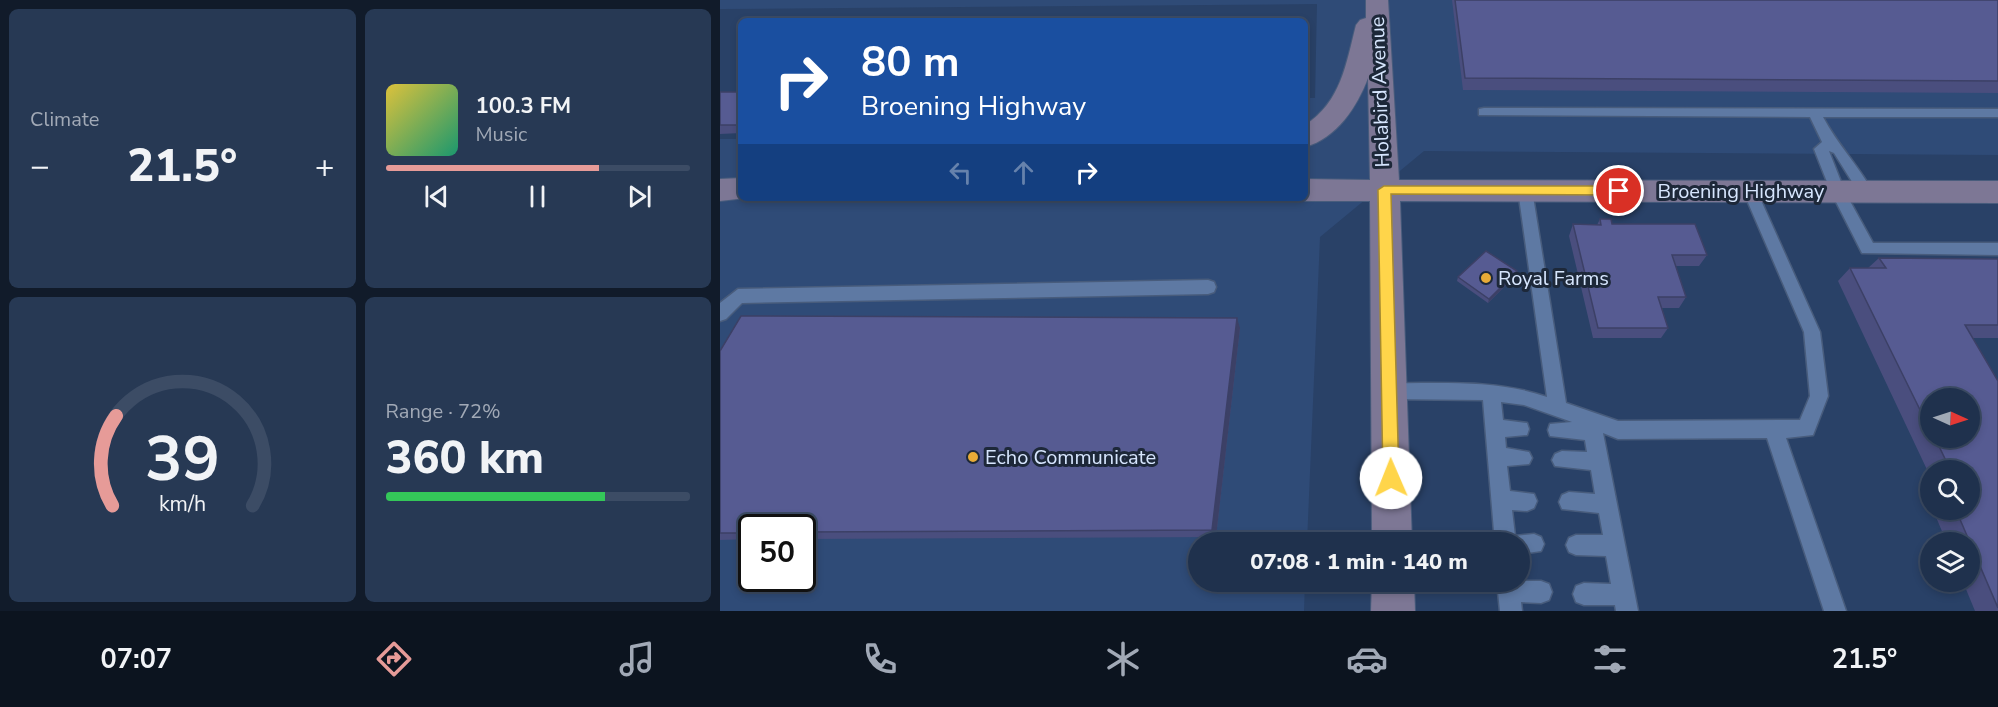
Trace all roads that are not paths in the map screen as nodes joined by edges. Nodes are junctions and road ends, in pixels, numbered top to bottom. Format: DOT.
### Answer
graph roads {
  1 [pos="1376,0"];
  2 [pos="1484,112"];
  3 [pos="1814,112"];
  4 [pos="1998,113"];
  5 [pos="1308,136"];
  6 [pos="1830,144"];
  7 [pos="738,189"];
  8 [pos="720,190"];
  9 [pos="1308,190"];
  10 [pos="1384,190"];
  11 [pos="1525,190"];
  12 [pos="1750,191"];
  13 [pos="1852,192"];
  14 [pos="1998,192"];
  15 [pos="1998,249"];
  16 [pos="1208,287"];
  17 [pos="720,314"];
  18 [pos="1389,391"];
  19 [pos="1491,392"];
  20 [pos="1557,406"];
  21 [pos="1593,426"];
  22 [pos="1494,428"];
  23 [pos="1520,429"];
  24 [pos="1557,430"];
  25 [pos="1774,431"];
  26 [pos="1497,457"];
  27 [pos="1522,458"];
  28 [pos="1562,460"];
  29 [pos="1599,461"];
  30 [pos="1501,500"];
  31 [pos="1527,501"];
  32 [pos="1569,502"];
  33 [pos="1607,504"];
  34 [pos="1392,532"];
  35 [pos="1504,532"];
  36 [pos="1576,545"];
  37 [pos="1615,546"];
  38 [pos="1393,592"];
  39 [pos="1541,592"];
  40 [pos="1584,594"];
  41 [pos="1510,595"];
  42 [pos="1626,603"];
  43 [pos="1393,611"];
  44 [pos="1835,611"];
  1 -- 5 [label="main road"];
  1 -- 10 [label="main road, Holabird Avenue"];
  2 -- 3 [label="lane"];
  3 -- 4 [label="lane"];
  3 -- 6 [label="lane"];
  6 -- 13 [label="lane"];
  6 -- 13 [label="lane"];
  7 -- 8 [label="main road"];
  9 -- 10 [label="main road, Broening Highway"];
  10 -- 11 [label="main road, Broening Highway"];
  10 -- 18 [label="main road, Holabird Avenue"];
  11 -- 12 [label="main road, Broening Highway"];
  11 -- 20 [label="lane"];
  12 -- 13 [label="main road, Broening Highway"];
  12 -- 25 [label="lane"];
  13 -- 14 [label="main road, Broening Highway"];
  13 -- 15 [label="lane"];
  16 -- 17 [label="lane"];
  18 -- 19 [label="lane"];
  18 -- 34 [label="main road, Holabird Avenue"];
  19 -- 20 [label="lane"];
  19 -- 22 [label="lane"];
  20 -- 21 [label="lane"];
  21 -- 24 [label="lane"];
  21 -- 25 [label="lane"];
  21 -- 29 [label="lane"];
  22 -- 23 [label="lane"];
  22 -- 26 [label="lane"];
  25 -- 44 [label="lane"];
  26 -- 27 [label="lane"];
  26 -- 30 [label="lane"];
  28 -- 29 [label="lane"];
  29 -- 33 [label="lane"];
  30 -- 31 [label="lane"];
  30 -- 35 [label="lane"];
  32 -- 33 [label="lane"];
  33 -- 37 [label="lane"];
  36 -- 37 [label="lane"];
  37 -- 42 [label="lane"];
  38 -- 43 [label="main road"];
  39 -- 41 [label="lane"];
  40 -- 42 [label="lane"];
}
